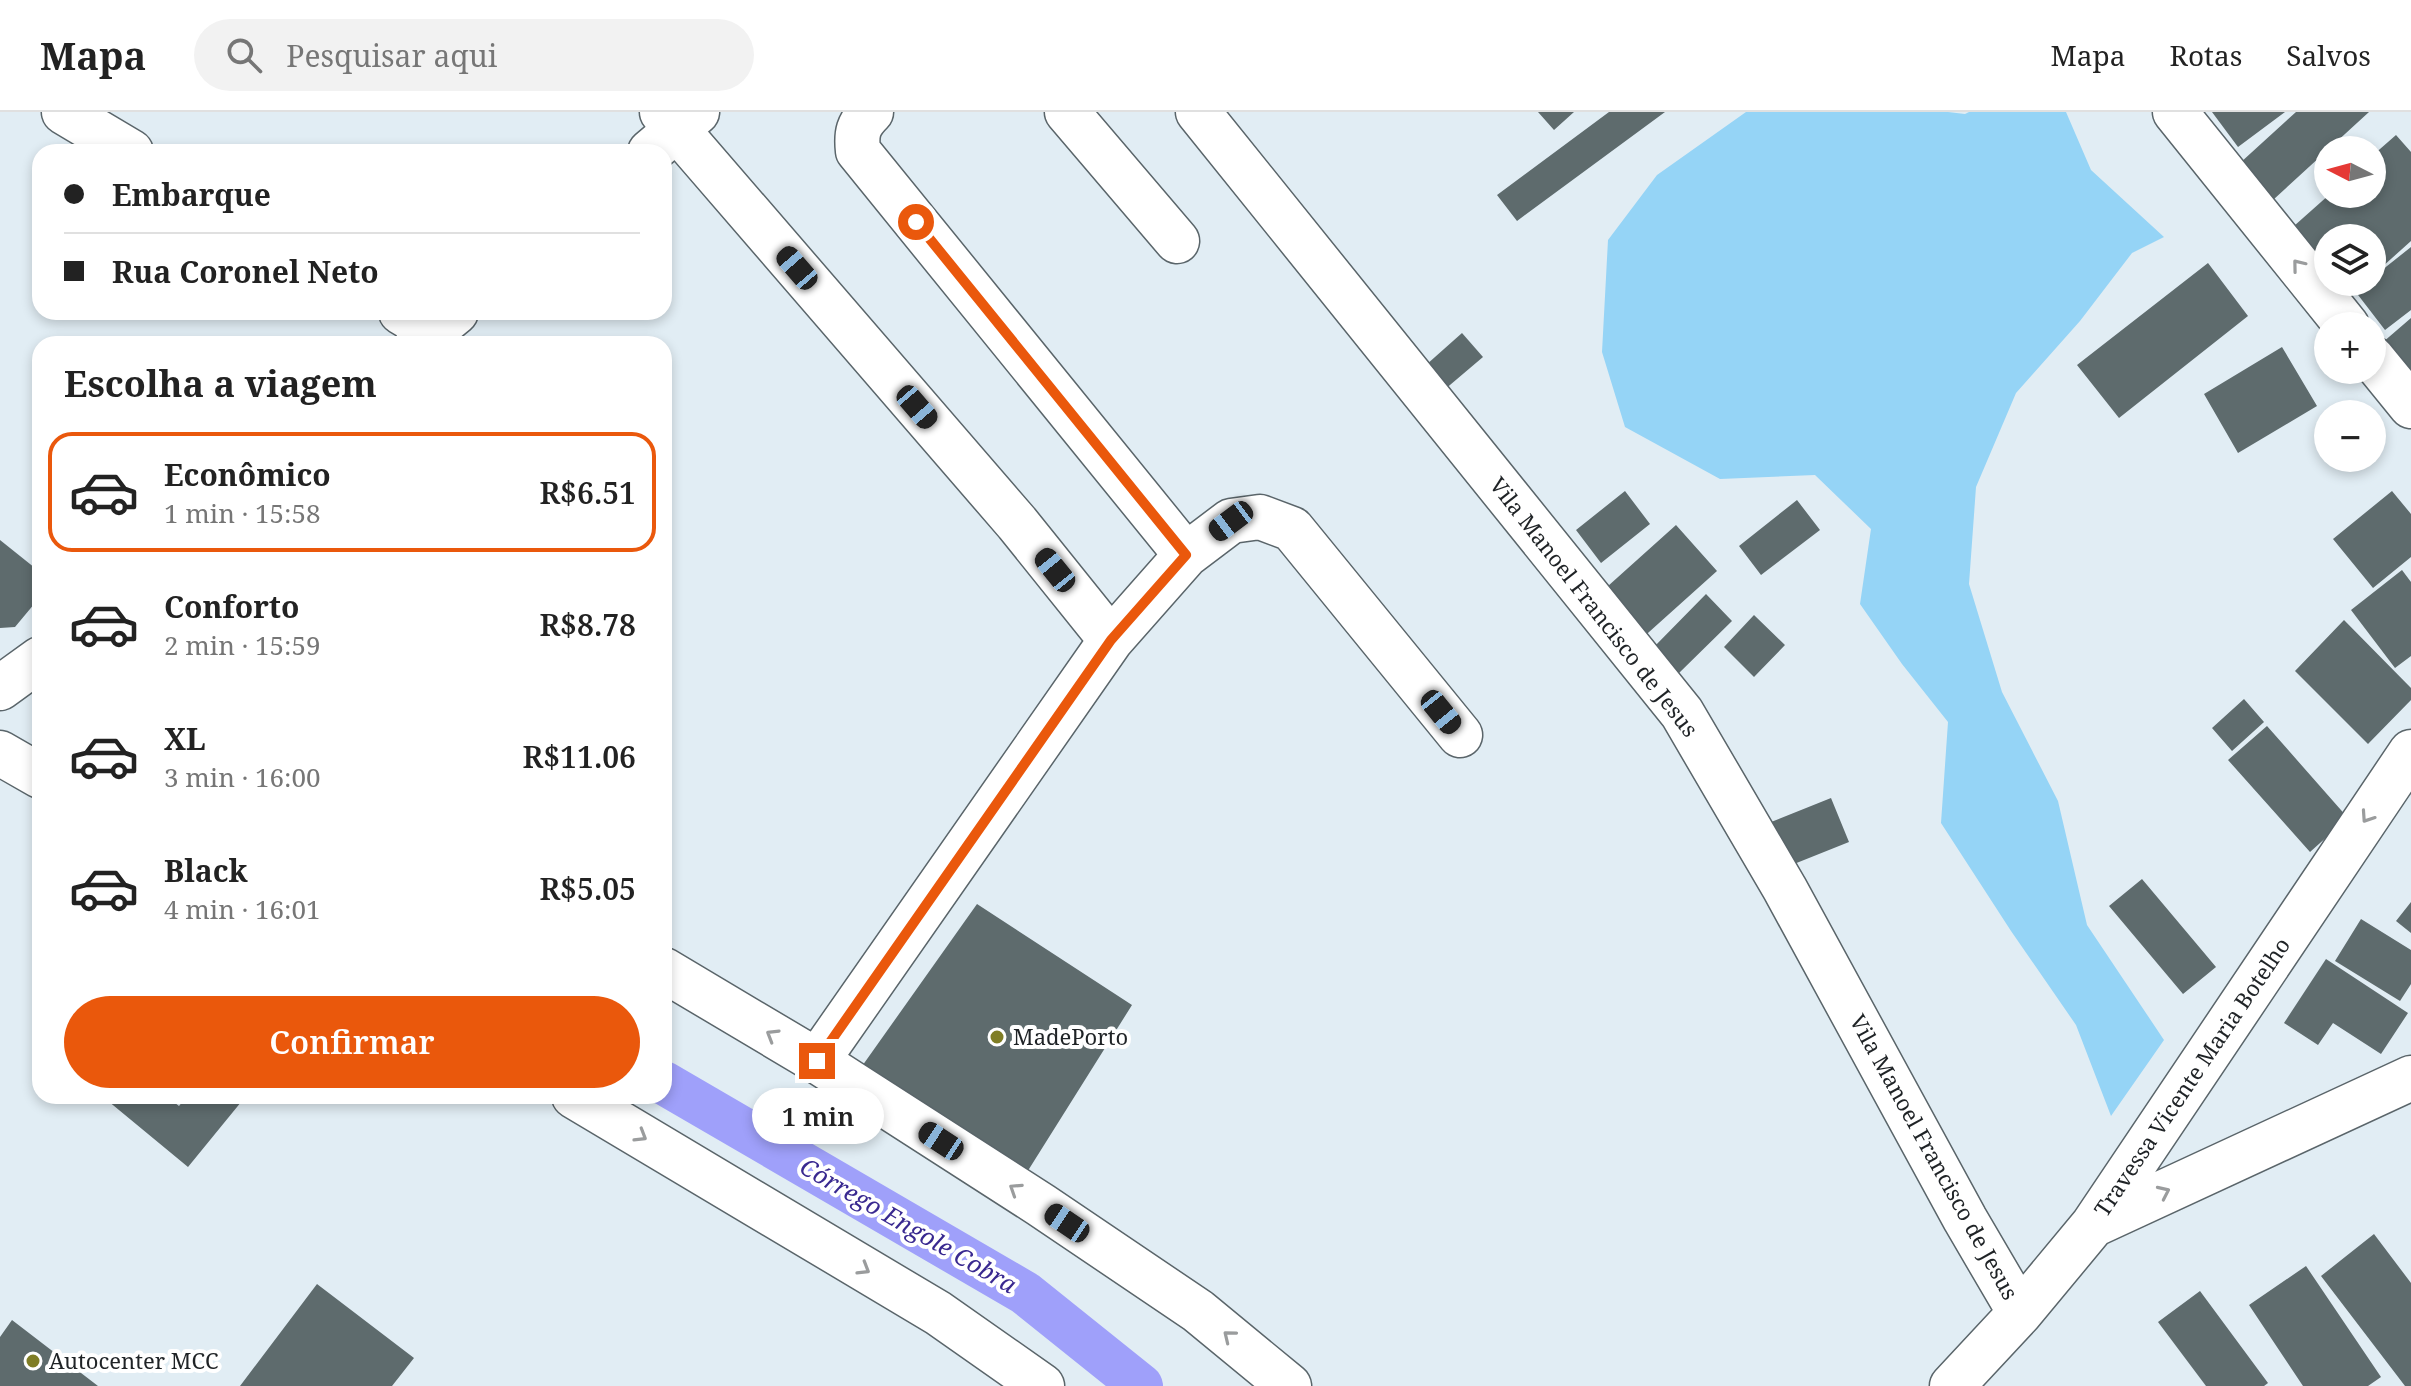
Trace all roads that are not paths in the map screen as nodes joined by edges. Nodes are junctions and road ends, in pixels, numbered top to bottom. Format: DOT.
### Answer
graph roads {
  1 [pos="64,112"];
  2 [pos="871,112"];
  3 [pos="1067,112"];
  4 [pos="1198,112"];
  5 [pos="2175,112"];
  6 [pos="672,126"];
  7 [pos="118,144"];
  8 [pos="1177,241"];
  9 [pos="2336,312"];
  10 [pos="2386,375"];
  11 [pos="2411,406"];
  12 [pos="1186,555"];
  13 [pos="1111,640"];
  14 [pos="32,665"];
  15 [pos="0,688"];
  16 [pos="1460,735"];
  17 [pos="2411,752"];
  18 [pos="0,753"];
  19 [pos="32,771"];
  20 [pos="672,975"];
  21 [pos="817,1061"];
  22 [pos="2411,1078"];
  23 [pos="587,1104"];
  24 [pos="2093,1225"];
  25 [pos="2020,1313"];
  26 [pos="1042,1386"];
  27 [pos="1289,1386"];
  28 [pos="1952,1386"];
  1 -- 7 [label="street"];
  2 -- 12 [label="street"];
  3 -- 8 [label="street"];
  4 -- 25 [label="street, Vila Manoel Francisco de Jesus"];
  9 -- 5 [label="street, one-way"];
  6 -- 13 [label="street"];
  10 -- 11 [label="street"];
  12 -- 13 [label="street"];
  12 -- 16 [label="street"];
  13 -- 21 [label="street"];
  14 -- 15 [label="street"];
  17 -- 24 [label="street, Travessa Vicente Maria Botelho, one-way"];
  18 -- 19 [label="street"];
  21 -- 20 [label="street, one-way"];
  27 -- 21 [label="street, one-way"];
  24 -- 22 [label="street, one-way"];
  23 -- 26 [label="street, one-way"];
  24 -- 25 [label="street, Travessa Vicente Maria Botelho"];
  25 -- 28 [label="street, Travessa Vicente Maria Botelho"];
}
